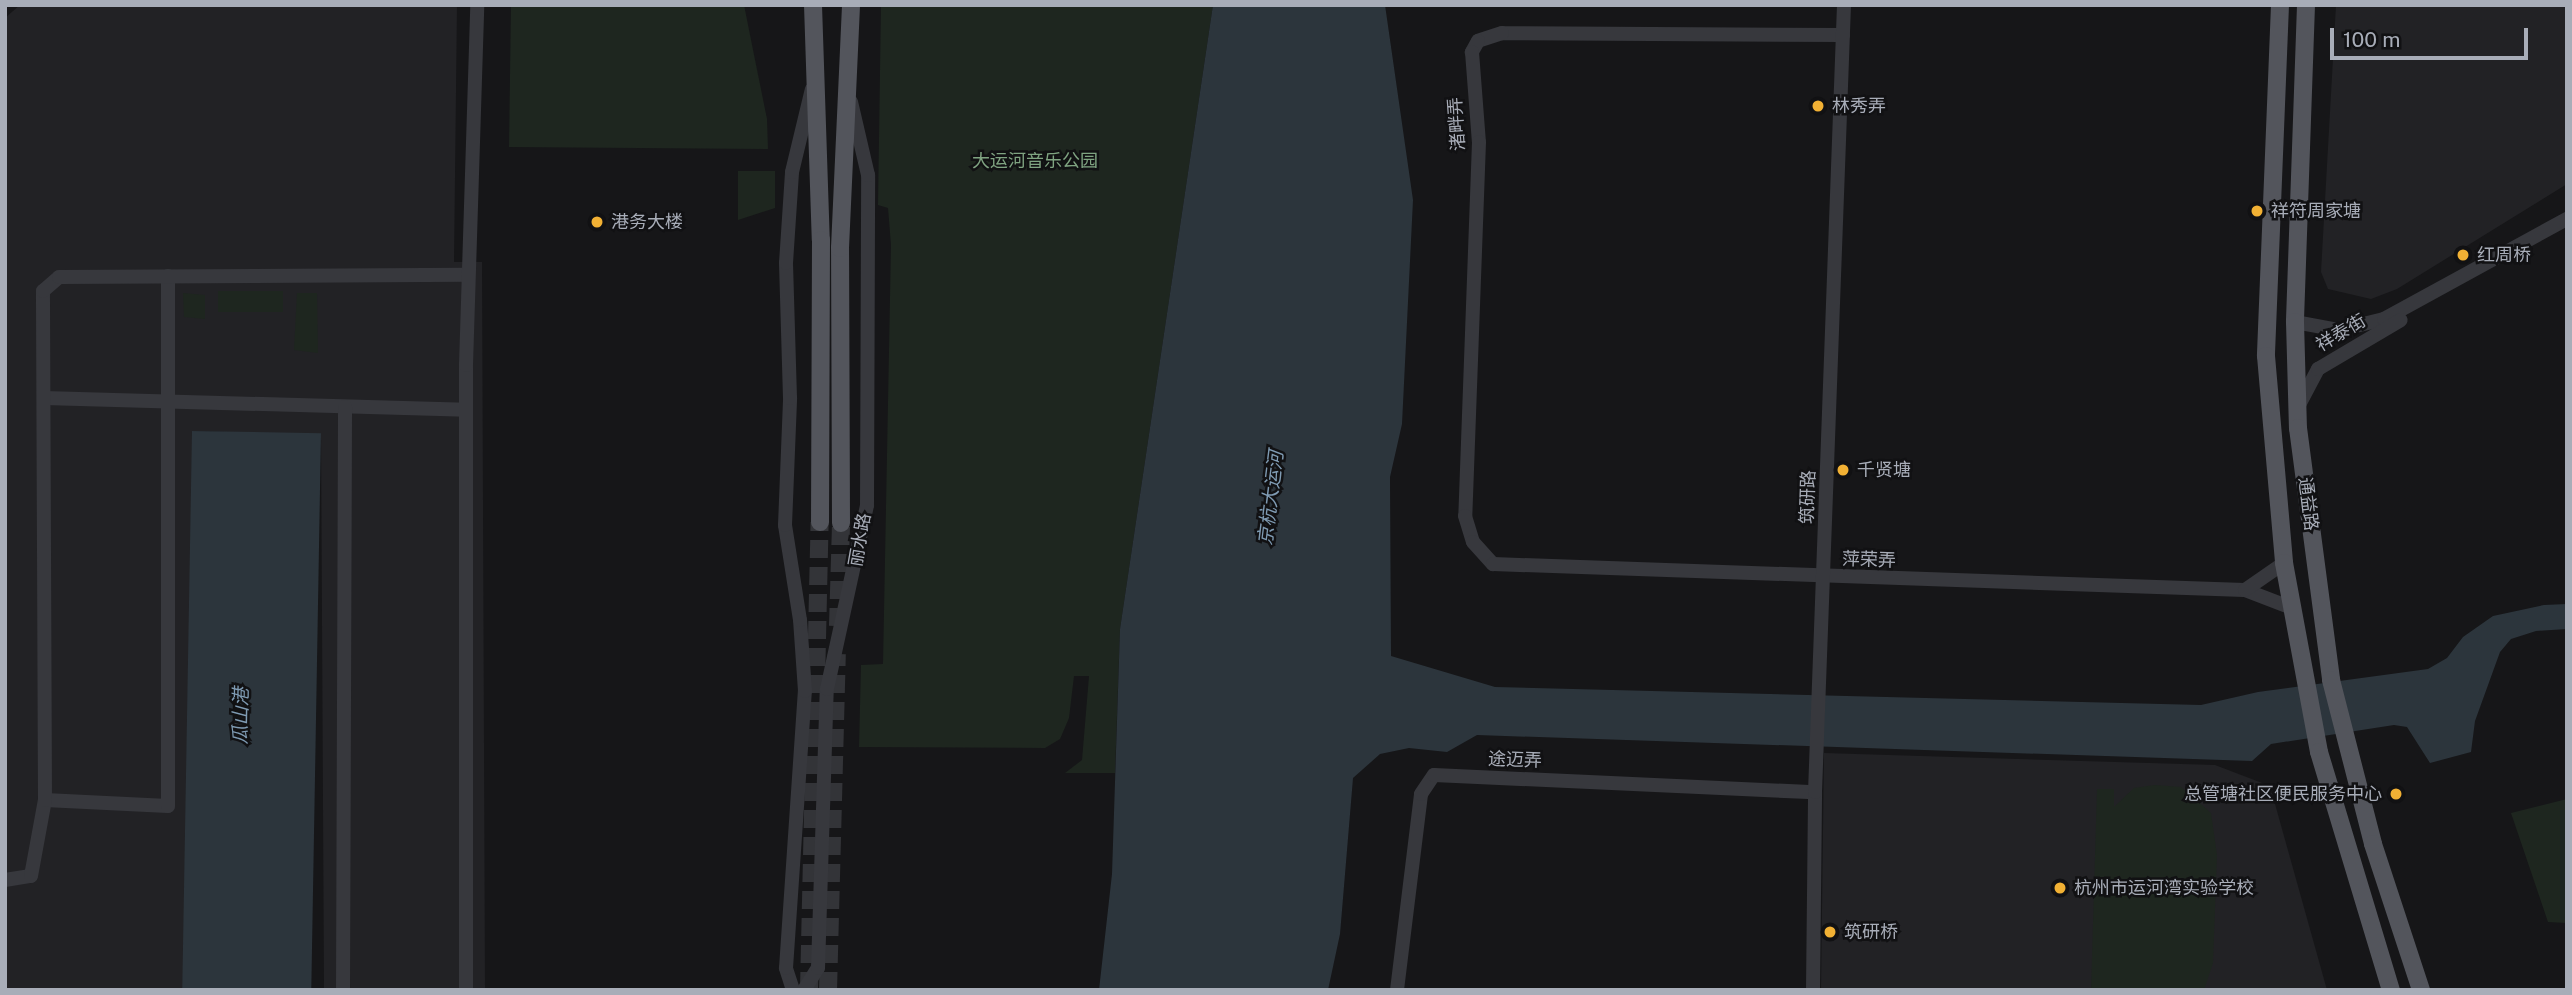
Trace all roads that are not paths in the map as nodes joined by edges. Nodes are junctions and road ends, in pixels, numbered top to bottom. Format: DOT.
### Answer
graph roads {
  1 [pos="477,5"];
  2 [pos="813,5"];
  3 [pos="851,5"];
  4 [pos="1844,5"];
  5 [pos="2280,5"];
  6 [pos="2306,5"];
  7 [pos="1843,35"];
  8 [pos="813,84"];
  9 [pos="847,86"];
  10 [pos="2272,183"];
  11 [pos="2567,219"];
  12 [pos="2298,227"];
  13 [pos="468,275"];
  14 [pos="168,276"];
  15 [pos="2418,301"];
  16 [pos="2295,323"];
  17 [pos="44,398"];
  18 [pos="169,402"];
  19 [pos="345,407"];
  20 [pos="2298,409"];
  21 [pos="466,410"];
  22 [pos="820,522"];
  23 [pos="841,523"];
  24 [pos="2284,563"];
  25 [pos="1493,564"];
  26 [pos="1825,578"];
  27 [pos="2245,590"];
  28 [pos="2292,608"];
  29 [pos="1815,792"];
  30 [pos="45,800"];
  31 [pos="5,880"];
  32 [pos="343,990"];
  33 [pos="466,990"];
  34 [pos="793,990"];
  35 [pos="804,990"];
  36 [pos="1397,990"];
  37 [pos="1813,990"];
  38 [pos="2391,990"];
  39 [pos="2421,990"];
  1 -- 13 [label="street"];
  2 -- 8 [label="main road"];
  3 -- 9 [label="main road, 丽水路"];
  4 -- 7 [label="street, 筑研路"];
  5 -- 10 [label="main road, 通益路"];
  6 -- 12 [label="main road, 通益路"];
  7 -- 25 [label="street, 渚畔弄"];
  7 -- 26 [label="street, 筑研路"];
  8 -- 22 [label="main road"];
  8 -- 34 [label="street"];
  9 -- 23 [label="main road, 丽水路"];
  9 -- 35 [label="street, 丽水路"];
  10 -- 12 [label="main road"];
  10 -- 24 [label="main road, 通益路"];
  11 -- 15 [label="street, 祥泰街"];
  12 -- 16 [label="main road, 通益路"];
  13 -- 14 [label="street"];
  13 -- 21 [label="street"];
  14 -- 17 [label="street"];
  14 -- 18 [label="street"];
  15 -- 16 [label="street, 祥泰街"];
  15 -- 20 [label="street, 祥泰街"];
  16 -- 20 [label="main road, 通益路"];
  17 -- 18 [label="street"];
  17 -- 30 [label="street"];
  18 -- 19 [label="street"];
  18 -- 30 [label="street"];
  19 -- 21 [label="street"];
  19 -- 32 [label="street"];
  20 -- 39 [label="main road, 通益路"];
  21 -- 33 [label="street"];
  24 -- 27 [label="street"];
  24 -- 28 [label="main road, 通益路"];
  25 -- 26 [label="street, 萍荣弄"];
  26 -- 27 [label="street, 萍荣弄"];
  26 -- 29 [label="street, 筑研路"];
  27 -- 28 [label="street, 萍荣弄"];
  28 -- 38 [label="main road, 通益路"];
  29 -- 36 [label="street, 途迈弄"];
  29 -- 37 [label="street, 筑研路"];
  30 -- 31 [label="street"];
}
